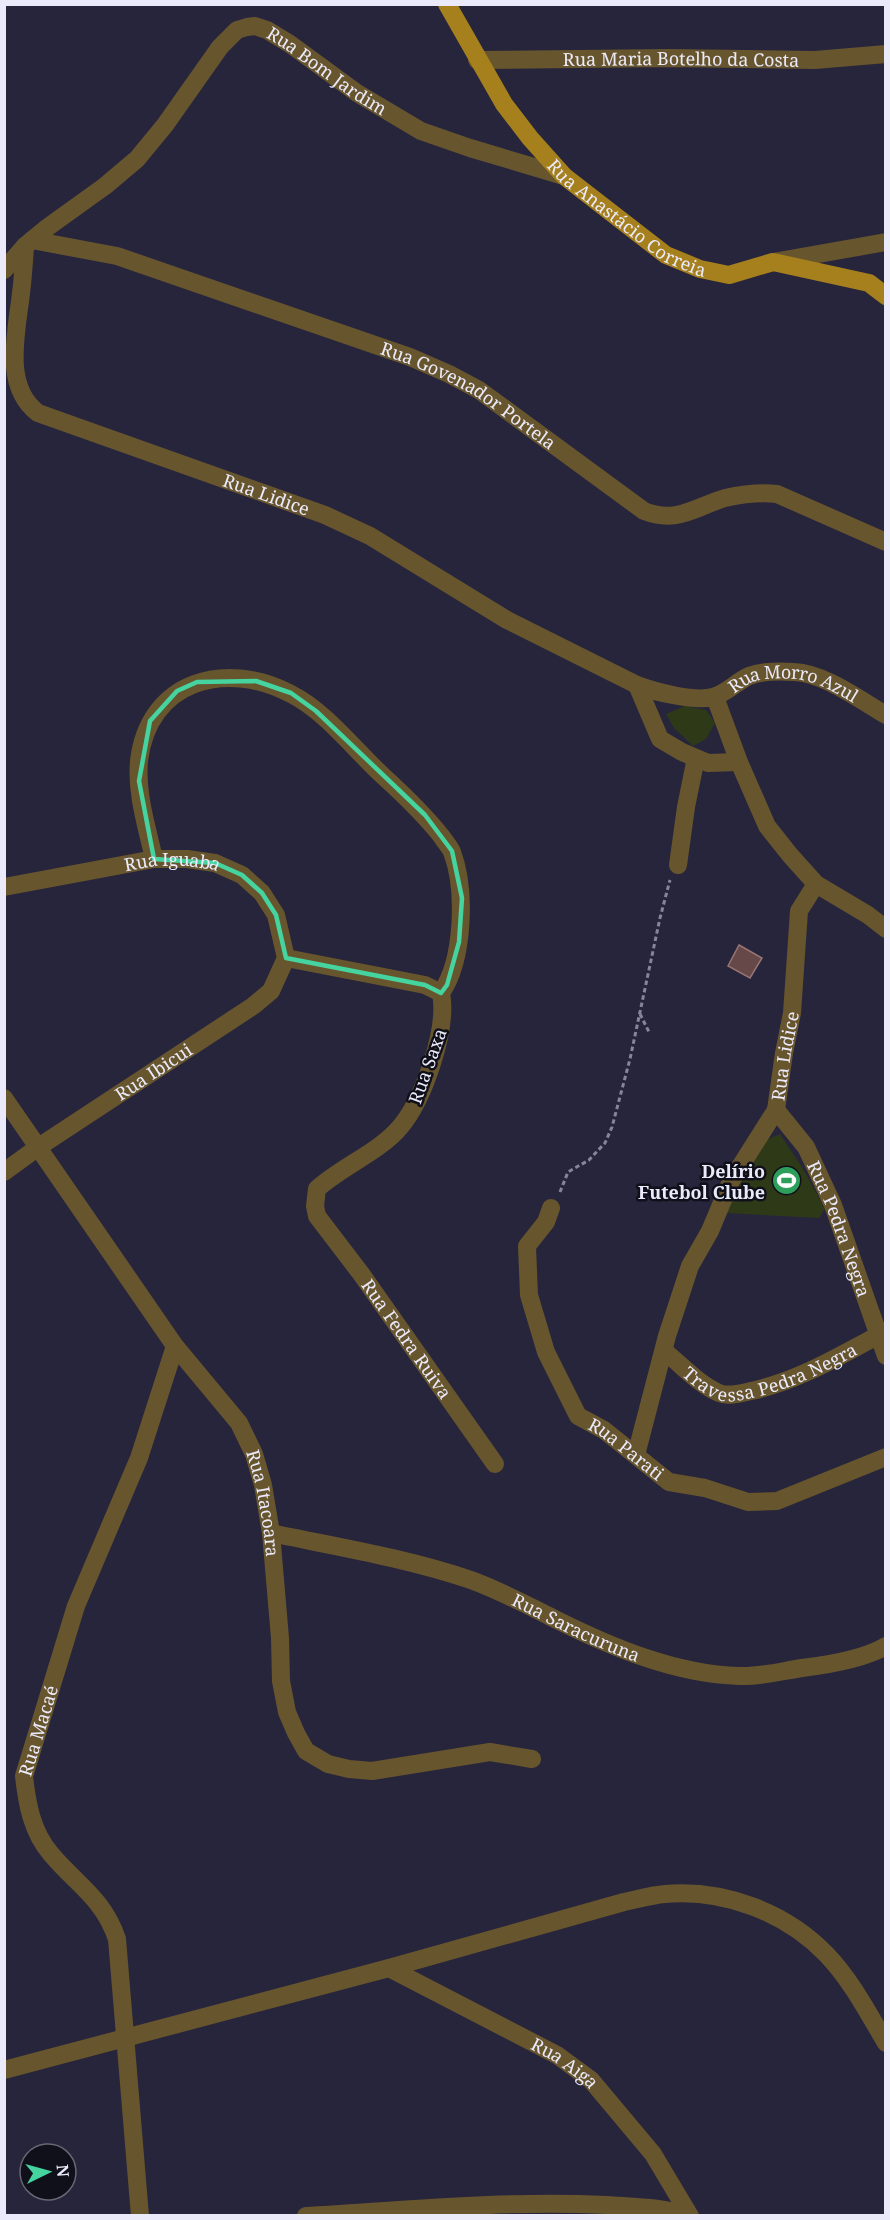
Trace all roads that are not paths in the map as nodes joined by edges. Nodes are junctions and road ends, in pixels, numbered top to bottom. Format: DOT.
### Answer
graph roads {
  1 [pos="447,4"];
  2 [pos="885,54"];
  3 [pos="477,60"];
  4 [pos="564,176"];
  5 [pos="885,242"];
  6 [pos="29,243"];
  7 [pos="773,262"];
  8 [pos="4,270"];
  9 [pos="885,296"];
  10 [pos="885,542"];
  11 [pos="637,685"];
  12 [pos="708,698"];
  13 [pos="885,715"];
  14 [pos="696,758"];
  15 [pos="739,762"];
  16 [pos="154,859"];
  17 [pos="678,865"];
  18 [pos="816,884"];
  19 [pos="4,887"];
  20 [pos="885,929"];
  21 [pos="286,958"];
  22 [pos="441,993"];
  23 [pos="4,1098"];
  24 [pos="776,1110"];
  25 [pos="37,1148"];
  26 [pos="4,1172"];
  27 [pos="551,1208"];
  28 [pos="317,1216"];
  29 [pos="879,1335"];
  30 [pos="176,1346"];
  31 [pos="664,1351"];
  32 [pos="885,1356"];
  33 [pos="636,1455"];
  34 [pos="885,1457"];
  35 [pos="495,1464"];
  36 [pos="271,1533"];
  37 [pos="885,1646"];
  38 [pos="532,1759"];
  39 [pos="389,1968"];
  40 [pos="125,2037"];
  41 [pos="885,2043"];
  42 [pos="4,2070"];
  43 [pos="689,2215"];
  44 [pos="140,2216"];
  45 [pos="306,2216"];
  1 -- 3 [label="main road, Rua Anastácio Correia"];
  2 -- 3 [label="street, Rua Maria Botelho da Costa"];
  3 -- 4 [label="main road, Rua Anastácio Correia"];
  4 -- 6 [label="street, Rua Bom Jardim"];
  4 -- 7 [label="main road, Rua Anastácio Correia"];
  5 -- 7 [label="street"];
  6 -- 8 [label="street, Rua Bom Jardim"];
  6 -- 10 [label="street, Rua Govenador Portela"];
  6 -- 11 [label="street, Rua Lidice"];
  7 -- 9 [label="main road, Rua Anastácio Correia"];
  11 -- 12 [label="street, Rua Lidice"];
  11 -- 14 [label="street"];
  12 -- 13 [label="street, Rua Morro Azul"];
  12 -- 15 [label="street"];
  14 -- 15 [label="street"];
  14 -- 17 [label="street"];
  15 -- 18 [label="street"];
  16 -- 19 [label="street, Rua Iguaba"];
  16 -- 21 [label="street, Rua Iguaba"];
  16 -- 22 [label="street"];
  18 -- 20 [label="street"];
  18 -- 24 [label="street, Rua Lidice"];
  21 -- 22 [label="street"];
  21 -- 25 [label="street, Rua Ibicui"];
  22 -- 28 [label="street, Rua Saxa"];
  23 -- 25 [label="street, Rua Itacoara"];
  24 -- 29 [label="street, Rua Pedra Negra"];
  24 -- 31 [label="street, Rua Lidice"];
  25 -- 26 [label="street, Rua Ibicui"];
  25 -- 30 [label="street, Rua Itacoara"];
  27 -- 33 [label="street, Rua Parati"];
  28 -- 35 [label="street, Rua Fedra Ruiva"];
  29 -- 31 [label="street, Travessa Pedra Negra"];
  29 -- 32 [label="street, Rua Pedra Negra"];
  30 -- 36 [label="street, Rua Itacoara"];
  30 -- 40 [label="street, Rua Macaé"];
  31 -- 33 [label="street, Rua Lidice"];
  33 -- 34 [label="street, Rua Parati"];
  36 -- 37 [label="street, Rua Saracuruna"];
  36 -- 38 [label="street, Rua Itacoara"];
  39 -- 40 [label="street"];
  39 -- 41 [label="street"];
  39 -- 43 [label="street, Rua Aiga"];
  40 -- 42 [label="street"];
  40 -- 44 [label="street, Rua Macaé"];
  43 -- 45 [label="street"];
}
